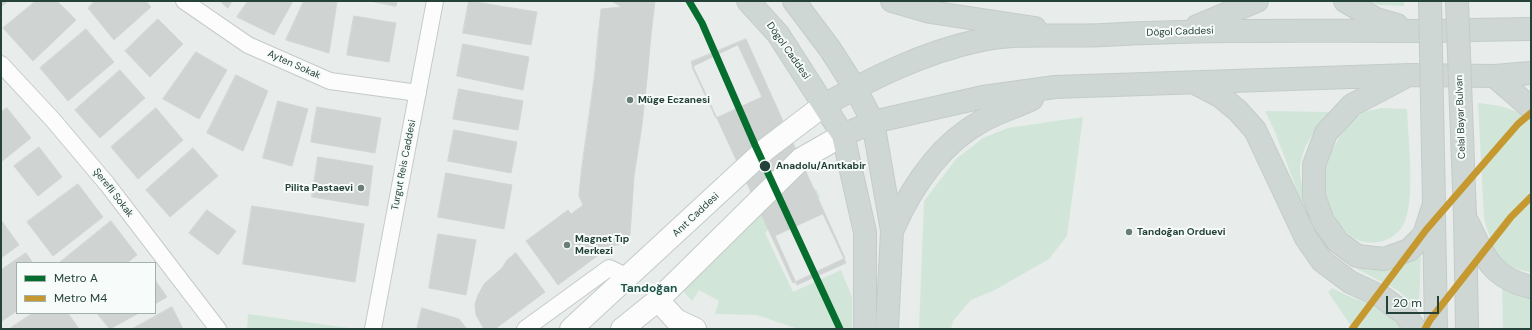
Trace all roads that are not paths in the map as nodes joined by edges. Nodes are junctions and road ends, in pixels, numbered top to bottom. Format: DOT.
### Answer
graph roads {
  1 [pos="184,1"];
  2 [pos="435,1"];
  3 [pos="748,1"];
  4 [pos="794,1"];
  5 [pos="892,1"];
  6 [pos="1257,1"];
  7 [pos="1345,1"];
  8 [pos="1430,1"];
  9 [pos="1457,1"];
  10 [pos="1527,25"];
  11 [pos="1186,31"];
  12 [pos="1422,31"];
  13 [pos="1088,36"];
  14 [pos="1,64"];
  15 [pos="1531,73"];
  16 [pos="1410,75"];
  17 [pos="1494,76"];
  18 [pos="1531,81"];
  19 [pos="1196,83"];
  20 [pos="1055,87"];
  21 [pos="855,88"];
  22 [pos="418,94"];
  23 [pos="824,105"];
  24 [pos="1531,108"];
  25 [pos="873,122"];
  26 [pos="843,135"];
  27 [pos="1434,204"];
  28 [pos="1465,216"];
  29 [pos="892,230"];
  30 [pos="628,277"];
  31 [pos="1531,287"];
  32 [pos="658,300"];
  33 [pos="218,329"];
  34 [pos="373,329"];
  35 [pos="525,329"];
  36 [pos="571,329"];
  37 [pos="622,329"];
  38 [pos="695,329"];
  39 [pos="865,329"];
  40 [pos="887,329"];
  41 [pos="1415,329"];
  42 [pos="1436,329"];
  43 [pos="1467,329"];
  1 -- 22 [label="street, Ayten Sokak"];
  2 -- 22 [label="street, Turgut Reis Caddesi"];
  3 -- 23 [label="main road, Dögol Caddesi"];
  4 -- 21 [label="main road"];
  5 -- 13 [label="main road"];
  6 -- 11 [label="main road"];
  7 -- 12 [label="main road"];
  8 -- 27 [label="main road, bridge"];
  9 -- 28 [label="main road, Celal Bayar Bulvarı, bridge"];
  10 -- 12 [label="main road, Dögol Caddesi"];
  11 -- 12 [label="main road, Dögol Caddesi"];
  11 -- 13 [label="main road, Dögol Caddesi"];
  13 -- 21 [label="main road, Dögol Caddesi"];
  14 -- 33 [label="street, Şerefli Sokak"];
  15 -- 17 [label="main road"];
  16 -- 17 [label="main road"];
  16 -- 19 [label="main road"];
  16 -- 27 [label="main road"];
  17 -- 18 [label="main road"];
  17 -- 24 [label="main road"];
  19 -- 20 [label="main road"];
  19 -- 41 [label="main road"];
  20 -- 25 [label="main road"];
  20 -- 29 [label="main road"];
  21 -- 23 [label="main road, Dögol Caddesi"];
  21 -- 25 [label="main road"];
  22 -- 34 [label="street, Turgut Reis Caddesi"];
  23 -- 26 [label="main road, Dögol Caddesi"];
  23 -- 30 [label="main road, Anıt Caddesi"];
  25 -- 26 [label="main road"];
  25 -- 29 [label="main road"];
  26 -- 32 [label="main road"];
  26 -- 39 [label="main road, Dögol Caddesi"];
  27 -- 42 [label="main road"];
  28 -- 31 [label="main road"];
  28 -- 43 [label="main road, Celal Bayar Bulvarı"];
  29 -- 40 [label="main road"];
  30 -- 35 [label="street"];
  30 -- 36 [label="main road, Anıt Caddesi"];
  32 -- 37 [label="main road"];
  32 -- 38 [label="main road"];
}
